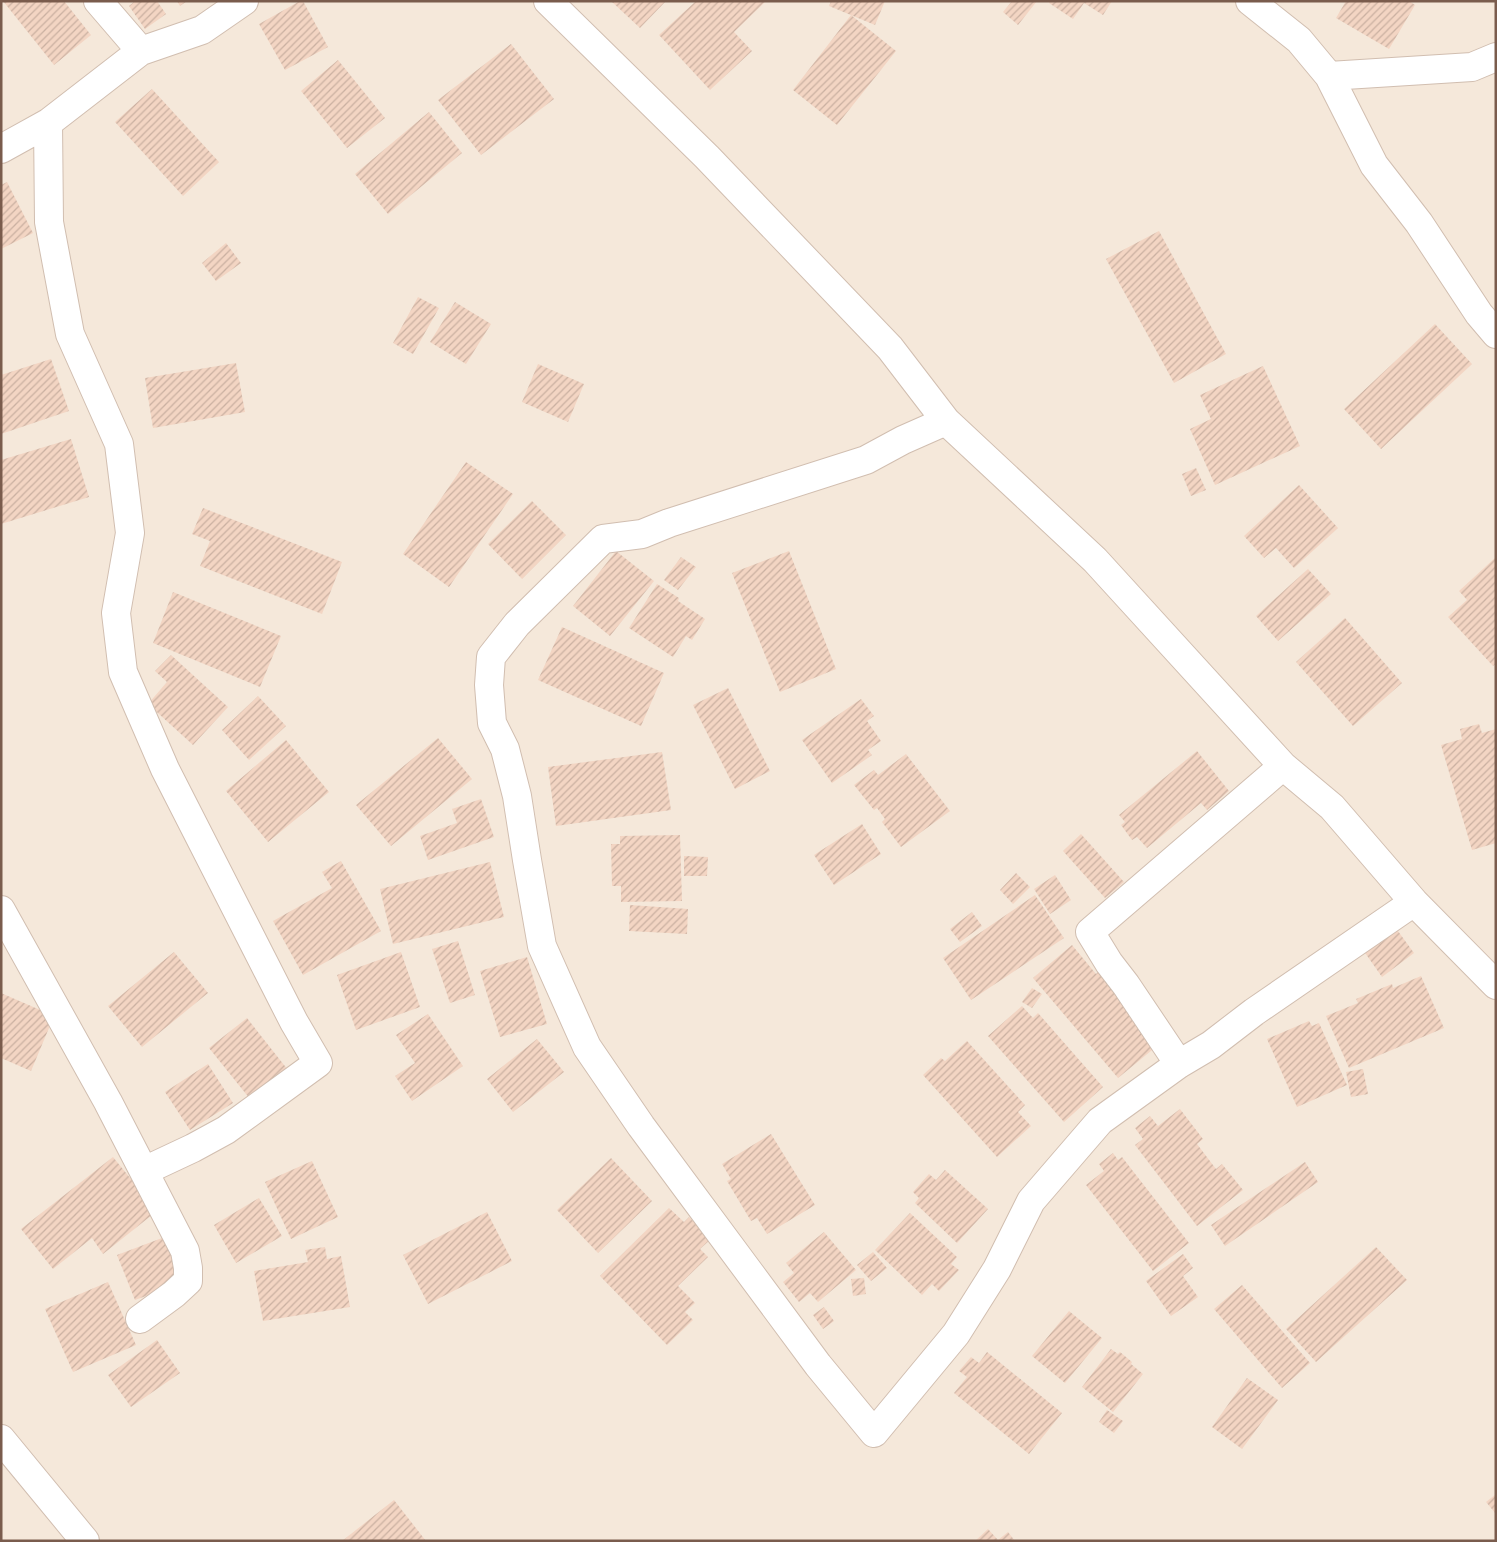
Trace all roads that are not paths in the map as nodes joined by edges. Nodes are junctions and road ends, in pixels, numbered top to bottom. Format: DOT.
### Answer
graph roads {
  1 [pos="98,1"];
  2 [pos="244,1"];
  3 [pos="548,1"];
  4 [pos="1250,1"];
  5 [pos="141,51"];
  6 [pos="1496,57"];
  7 [pos="1329,76"];
  8 [pos="48,123"];
  9 [pos="1,149"];
  10 [pos="1496,334"];
  11 [pos="946,421"];
  12 [pos="1283,766"];
  13 [pos="1414,902"];
  14 [pos="1,910"];
  15 [pos="1496,985"];
  16 [pos="1179,1064"];
  17 [pos="144,1171"];
  18 [pos="140,1319"];
  19 [pos="1,1439"];
  20 [pos="85,1541"];
  1 -- 5 [label="street"];
  2 -- 5 [label="street"];
  3 -- 11 [label="street"];
  4 -- 7 [label="street"];
  5 -- 8 [label="street"];
  6 -- 7 [label="street"];
  7 -- 10 [label="street"];
  8 -- 9 [label="street"];
  8 -- 17 [label="street"];
  11 -- 12 [label="street"];
  11 -- 16 [label="street"];
  12 -- 13 [label="street"];
  12 -- 16 [label="street"];
  13 -- 15 [label="street"];
  13 -- 16 [label="street"];
  14 -- 17 [label="street"];
  17 -- 18 [label="street"];
  19 -- 20 [label="street"];
}
